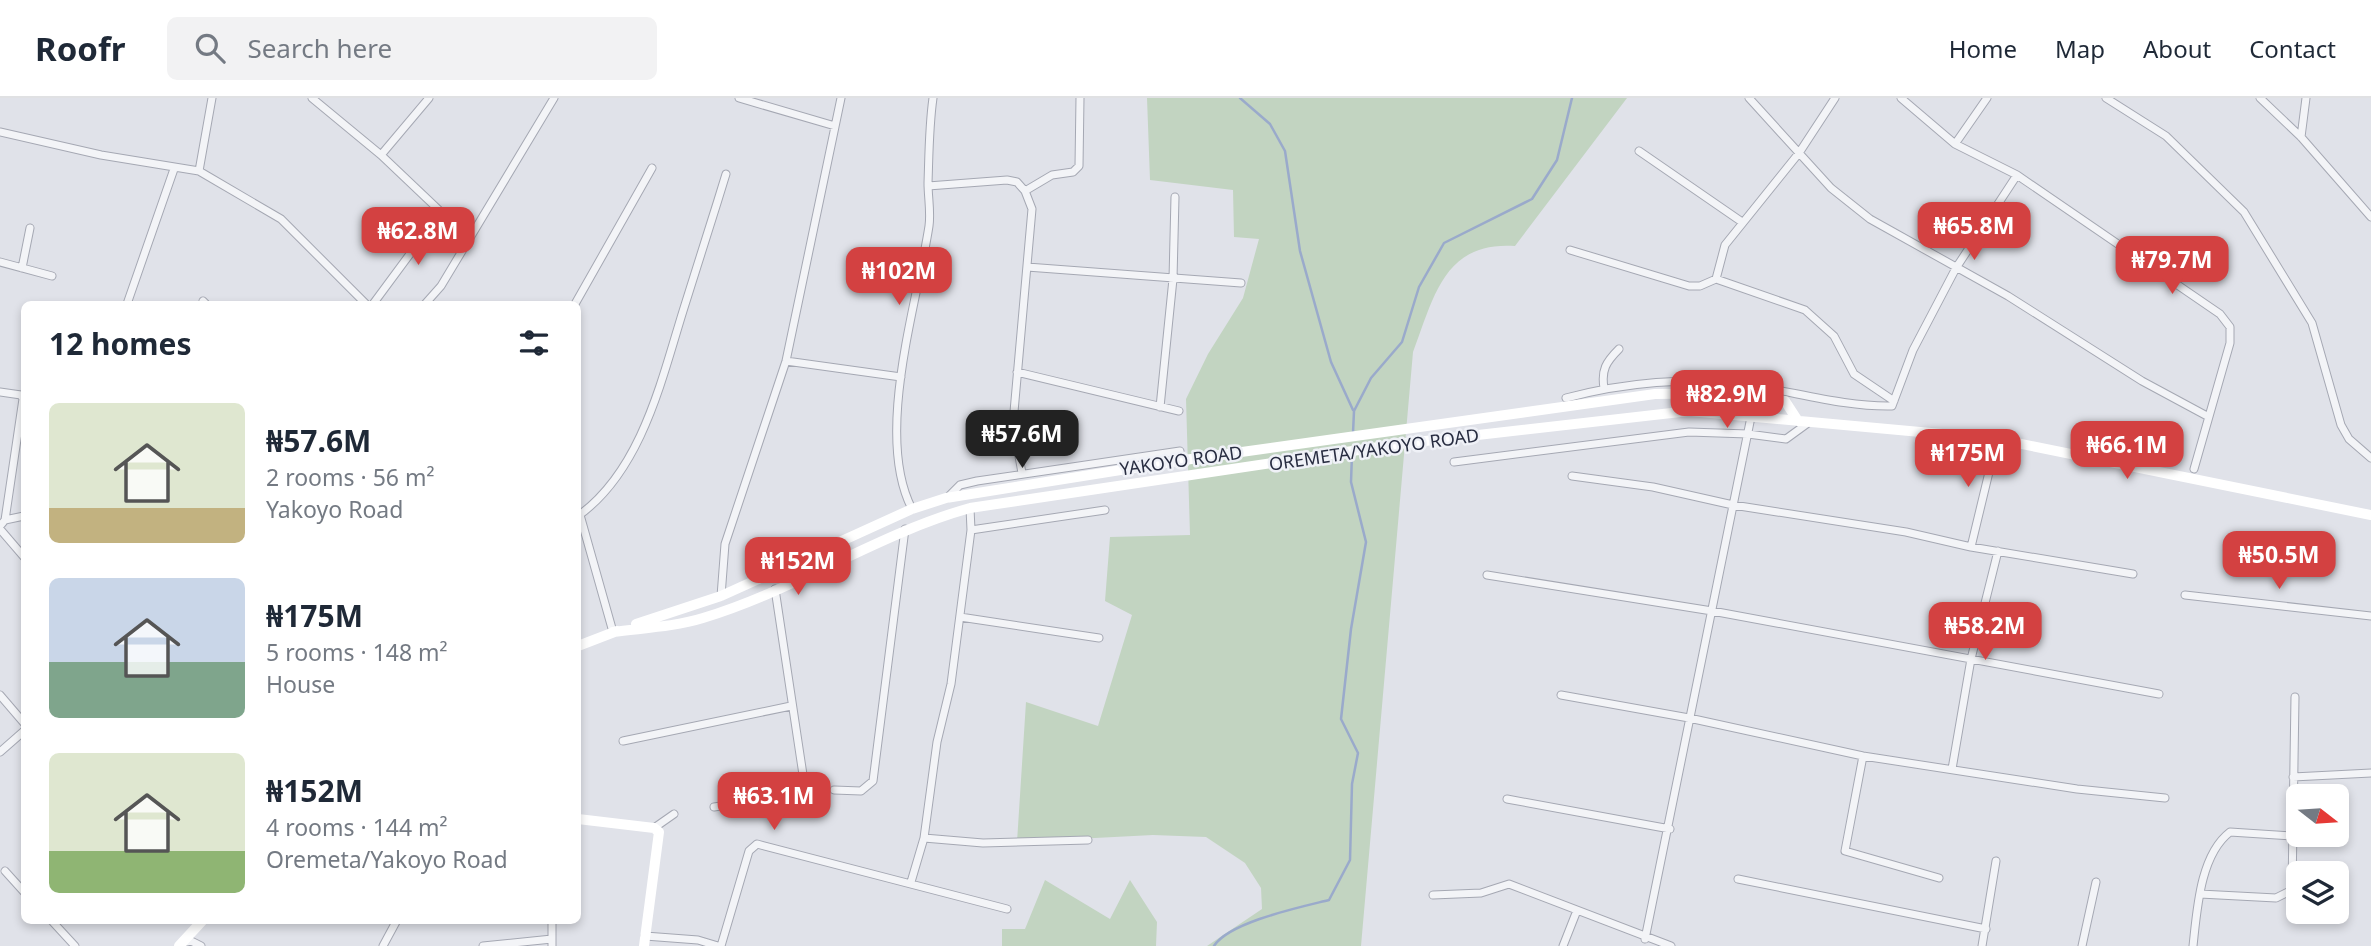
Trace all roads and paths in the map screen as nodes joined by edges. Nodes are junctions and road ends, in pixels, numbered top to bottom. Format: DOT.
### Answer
graph roads {
  1 [pos="212,98"];
  2 [pos="312,98"];
  3 [pos="429,98"];
  4 [pos="554,98"];
  5 [pos="739,98"];
  6 [pos="841,98"];
  7 [pos="933,98"];
  8 [pos="1080,98"];
  9 [pos="1749,98"];
  10 [pos="1835,98"];
  11 [pos="1901,98"];
  12 [pos="1987,98"];
  13 [pos="2106,98"];
  14 [pos="2260,98"];
  15 [pos="2305,98"];
  16 [pos="835,126"];
  17 [pos="0,132"];
  18 [pos="2301,137"];
  19 [pos="1955,144"];
  20 [pos="1639,151"];
  21 [pos="1799,153"];
  22 [pos="381,155"];
  23 [pos="652,168"];
  24 [pos="174,169"];
  25 [pos="199,171"];
  26 [pos="726,174"];
  27 [pos="2017,175"];
  28 [pos="928,186"];
  29 [pos="1025,191"];
  30 [pos="1175,197"];
  31 [pos="2371,217"];
  32 [pos="1742,222"];
  33 [pos="30,228"];
  34 [pos="1570,250"];
  35 [pos="0,262"];
  36 [pos="1027,267"];
  37 [pos="22,268"];
  38 [pos="1956,268"];
  39 [pos="52,276"];
  40 [pos="1173,279"];
  41 [pos="1716,279"];
  42 [pos="1241,283"];
  43 [pos="128,301"];
  44 [pos="363,301"];
  45 [pos="375,301"];
  46 [pos="428,301"];
  47 [pos="577,301"];
  48 [pos="1619,349"];
  49 [pos="786,361"];
  50 [pos="1017,372"];
  51 [pos="901,377"];
  52 [pos="1604,388"];
  53 [pos="0,392"];
  54 [pos="21,395"];
  55 [pos="1566,398"];
  56 [pos="1894,401"];
  57 [pos="1160,407"];
  58 [pos="1179,411"];
  59 [pos="21,412"];
  60 [pos="2207,416"];
  61 [pos="1751,417"];
  62 [pos="1803,422"];
  63 [pos="1748,433"];
  64 [pos="1997,439"];
  65 [pos="1180,451"];
  66 [pos="2371,458"];
  67 [pos="1454,462"];
  68 [pos="2194,469"];
  69 [pos="1022,473"];
  70 [pos="1572,476"];
  71 [pos="946,498"];
  72 [pos="1733,505"];
  73 [pos="970,508"];
  74 [pos="912,509"];
  75 [pos="1105,510"];
  76 [pos="581,513"];
  77 [pos="2371,515"];
  78 [pos="21,517"];
  79 [pos="581,522"];
  80 [pos="2,525"];
  81 [pos="905,528"];
  82 [pos="971,530"];
  83 [pos="1971,547"];
  84 [pos="1998,551"];
  85 [pos="21,553"];
  86 [pos="2133,574"];
  87 [pos="1487,576"];
  88 [pos="775,589"];
  89 [pos="2185,595"];
  90 [pos="721,596"];
  91 [pos="1712,611"];
  92 [pos="2371,616"];
  93 [pos="960,617"];
  94 [pos="613,632"];
  95 [pos="1099,638"];
  96 [pos="581,645"];
  97 [pos="1971,659"];
  98 [pos="2159,694"];
  99 [pos="0,695"];
  100 [pos="1561,695"];
  101 [pos="2295,697"];
  102 [pos="791,706"];
  103 [pos="1689,718"];
  104 [pos="21,720"];
  105 [pos="21,734"];
  106 [pos="623,741"];
  107 [pos="0,752"];
  108 [pos="1863,756"];
  109 [pos="1952,769"];
  110 [pos="2371,773"];
  111 [pos="2293,777"];
  112 [pos="2293,784"];
  113 [pos="834,790"];
  114 [pos="1507,799"];
  115 [pos="2165,799"];
  116 [pos="714,807"];
  117 [pos="674,814"];
  118 [pos="581,819"];
  119 [pos="654,828"];
  120 [pos="1670,829"];
  121 [pos="2286,836"];
  122 [pos="924,838"];
  123 [pos="1088,841"];
  124 [pos="2293,847"];
  125 [pos="1996,861"];
  126 [pos="5,871"];
  127 [pos="1939,878"];
  128 [pos="1738,879"];
  129 [pos="911,882"];
  130 [pos="2096,882"];
  131 [pos="21,889"];
  132 [pos="2200,894"];
  133 [pos="1433,895"];
  134 [pos="1007,909"];
  135 [pos="1576,912"];
  136 [pos="55,924"];
  137 [pos="198,924"];
  138 [pos="395,924"];
  139 [pos="552,924"];
  140 [pos="1986,929"];
  141 [pos="1645,939"];
  142 [pos="644,941"];
  143 [pos="552,943"];
  144 [pos="185,944"];
  145 [pos="75,946"];
  146 [pos="201,946"];
  147 [pos="383,946"];
  148 [pos="483,946"];
  149 [pos="719,946"];
  150 [pos="1563,946"];
  151 [pos="1671,946"];
  152 [pos="1982,946"];
  153 [pos="2082,946"];
  154 [pos="2193,946"];
  1 -- 25 [label="street"];
  2 -- 22 [label="street"];
  3 -- 22 [label="street"];
  4 -- 46 [label="street"];
  5 -- 16 [label="street"];
  6 -- 16 [label="street"];
  7 -- 28 [label="street"];
  8 -- 29 [label="street"];
  9 -- 21 [label="street"];
  10 -- 21 [label="street"];
  11 -- 19 [label="street"];
  12 -- 19 [label="street"];
  13 -- 66 [label="street"];
  14 -- 18 [label="street"];
  15 -- 18 [label="street"];
  16 -- 49 [label="street"];
  17 -- 24 [label="street"];
  18 -- 31 [label="street"];
  19 -- 27 [label="street"];
  20 -- 32 [label="street"];
  21 -- 32 [label="street"];
  21 -- 38 [label="street"];
  22 -- 45 [label="street"];
  23 -- 47 [label="street"];
  24 -- 25 [label="street"];
  24 -- 43 [label="street"];
  25 -- 44 [label="street"];
  26 -- 76 [label="street"];
  27 -- 38 [label="street"];
  27 -- 60 [label="street"];
  28 -- 29 [label="street"];
  28 -- 51 [label="street"];
  29 -- 36 [label="street"];
  30 -- 40 [label="street"];
  32 -- 41 [label="street"];
  33 -- 37 [label="street"];
  34 -- 41 [label="street"];
  35 -- 37 [label="street"];
  36 -- 40 [label="street"];
  36 -- 50 [label="street"];
  37 -- 39 [label="street"];
  38 -- 56 [label="street"];
  38 -- 60 [label="street"];
  40 -- 42 [label="street"];
  40 -- 57 [label="street"];
  41 -- 56 [label="street"];
  48 -- 52 [label="street"];
  49 -- 51 [label="street"];
  49 -- 90 [label="street"];
  50 -- 57 [label="street"];
  50 -- 69 [label="street"];
  51 -- 74 [label="street"];
  52 -- 55 [label="street"];
  52 -- 56 [label="street"];
  53 -- 54 [label="street"];
  57 -- 58 [label="street"];
  59 -- 80 [label="street"];
  60 -- 68 [label="street"];
  61 -- 62 [label="main road, OREMETA/YAKOYO ROAD"];
  61 -- 63 [label="street"];
  61 -- 73 [label="main road, OREMETA/YAKOYO ROAD"];
  62 -- 63 [label="street"];
  62 -- 64 [label="main road, OREMETA/YAKOYO ROAD"];
  62 -- 71 [label="main road, YAKOYO ROAD"];
  63 -- 67 [label="street"];
  63 -- 72 [label="street"];
  64 -- 77 [label="main road, OREMETA/YAKOYO ROAD"];
  64 -- 83 [label="street"];
  65 -- 69 [label="street"];
  69 -- 71 [label="street"];
  70 -- 72 [label="street"];
  71 -- 74 [label="main road, YAKOYO ROAD"];
  72 -- 83 [label="street"];
  72 -- 91 [label="street"];
  73 -- 81 [label="main road, OREMETA/YAKOYO ROAD"];
  73 -- 82 [label="street"];
  74 -- 90 [label="main road, YAKOYO ROAD"];
  75 -- 82 [label="street"];
  78 -- 80 [label="street"];
  79 -- 94 [label="street"];
  80 -- 85 [label="street"];
  81 -- 88 [label="main road, OREMETA/YAKOYO ROAD"];
  81 -- 113 [label="street"];
  82 -- 93 [label="street"];
  83 -- 84 [label="street"];
  84 -- 86 [label="street"];
  84 -- 97 [label="street"];
  87 -- 91 [label="street"];
  88 -- 94 [label="main road, OREMETA/YAKOYO ROAD"];
  88 -- 102 [label="street"];
  89 -- 92 [label="street"];
  90 -- 94 [label="main road, YAKOYO ROAD"];
  91 -- 97 [label="street"];
  91 -- 103 [label="street"];
  93 -- 95 [label="street"];
  93 -- 122 [label="street"];
  94 -- 96 [label="main road"];
  97 -- 98 [label="street"];
  97 -- 109 [label="street"];
  99 -- 104 [label="street"];
  100 -- 103 [label="street"];
  101 -- 111 [label="street"];
  102 -- 106 [label="street"];
  102 -- 116 [label="street"];
  103 -- 108 [label="street"];
  103 -- 120 [label="street"];
  105 -- 107 [label="street"];
  108 -- 109 [label="street"];
  108 -- 127 [label="street"];
  109 -- 115 [label="street"];
  110 -- 111 [label="street"];
  111 -- 112 [label="street"];
  114 -- 120 [label="street"];
  117 -- 119 [label="street"];
  118 -- 119 [label="main road"];
  119 -- 142 [label="main road"];
  120 -- 141 [label="street"];
  121 -- 132 [label="street"];
  122 -- 123 [label="street"];
  122 -- 129 [label="street"];
  124 -- 132 [label="street"];
  125 -- 140 [label="street"];
  126 -- 131 [label="street"];
  128 -- 140 [label="street"];
  129 -- 134 [label="street"];
  129 -- 149 [label="street"];
  130 -- 153 [label="street"];
  132 -- 154 [label="street"];
  133 -- 135 [label="street"];
  135 -- 141 [label="street"];
  135 -- 150 [label="street"];
  136 -- 145 [label="street"];
  137 -- 144 [label="main road"];
  138 -- 147 [label="street"];
  139 -- 143 [label="street"];
  140 -- 152 [label="street"];
  141 -- 151 [label="street"];
  142 -- 149 [label="street"];
  143 -- 148 [label="street"];
  144 -- 146 [label="street"];
}
